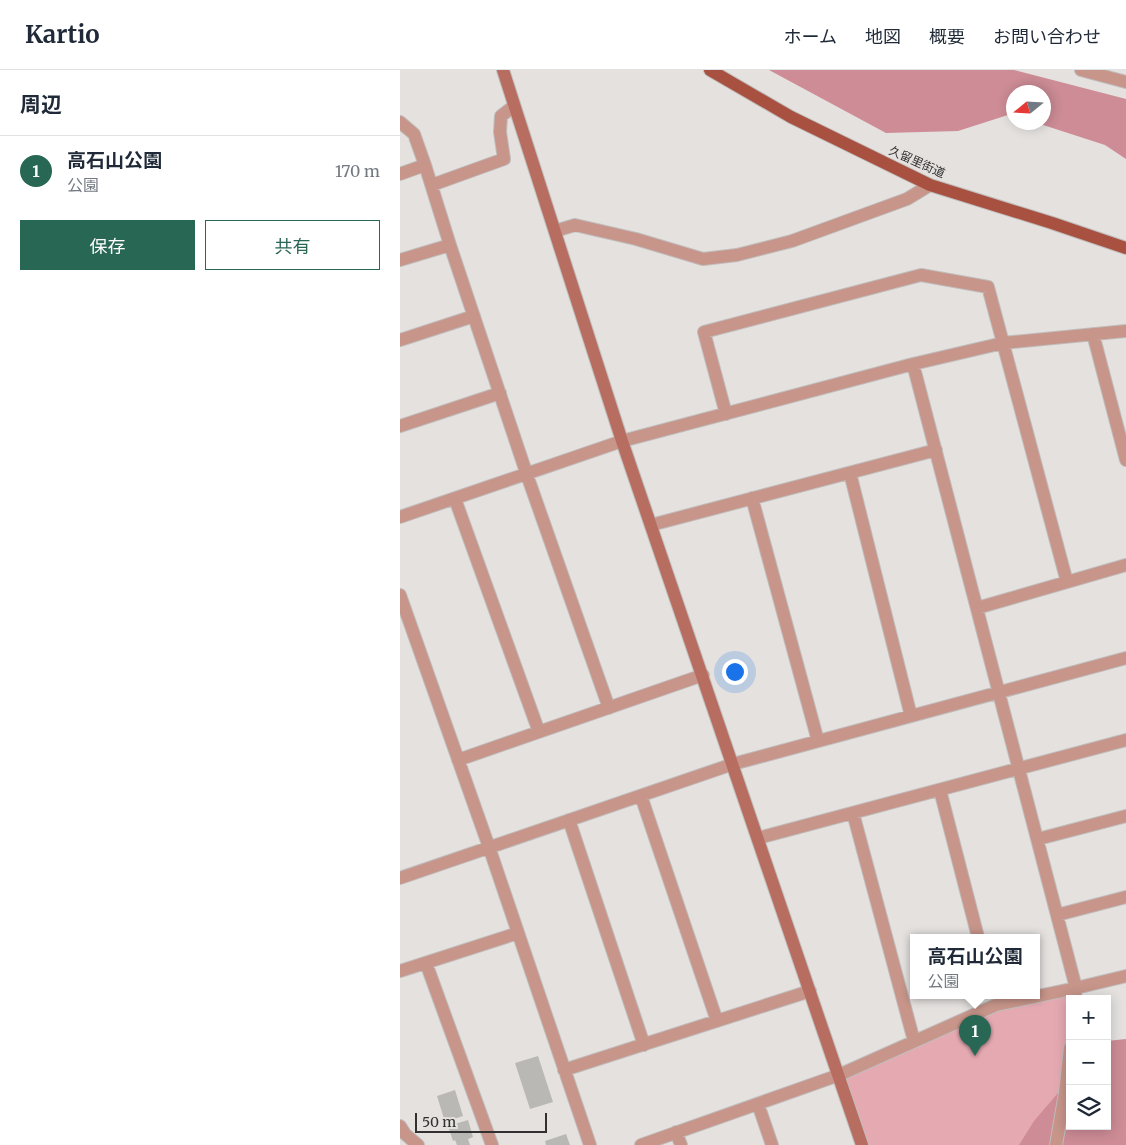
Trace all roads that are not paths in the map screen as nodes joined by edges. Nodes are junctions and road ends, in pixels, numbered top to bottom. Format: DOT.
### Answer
graph roads {
  1 [pos="503,70"];
  2 [pos="710,70"];
  3 [pos="1081,70"];
  4 [pos="1126,82"];
  5 [pos="514,106"];
  6 [pos="400,122"];
  7 [pos="425,165"];
  8 [pos="400,174"];
  9 [pos="432,185"];
  10 [pos="930,185"];
  11 [pos="555,232"];
  12 [pos="450,245"];
  13 [pos="1126,248"];
  14 [pos="400,260"];
  15 [pos="474,316"];
  16 [pos="1126,331"];
  17 [pos="1093,334"];
  18 [pos="400,340"];
  19 [pos="1003,343"];
  20 [pos="913,364"];
  21 [pos="500,393"];
  22 [pos="726,414"];
  23 [pos="1120,414"];
  24 [pos="400,426"];
  25 [pos="622,442"];
  26 [pos="936,450"];
  27 [pos="1126,460"];
  28 [pos="850,473"];
  29 [pos="527,475"];
  30 [pos="752,498"];
  31 [pos="454,499"];
  32 [pos="400,517"];
  33 [pos="651,525"];
  34 [pos="1126,565"];
  35 [pos="1066,582"];
  36 [pos="400,595"];
  37 [pos="977,608"];
  38 [pos="404,620"];
  39 [pos="1126,658"];
  40 [pos="702,675"];
  41 [pos="999,692"];
  42 [pos="609,708"];
  43 [pos="911,716"];
  44 [pos="540,732"];
  45 [pos="1126,740"];
  46 [pos="818,741"];
  47 [pos="458,760"];
  48 [pos="733,764"];
  49 [pos="1019,769"];
  50 [pos="940,790"];
  51 [pos="641,796"];
  52 [pos="853,813"];
  53 [pos="1126,816"];
  54 [pos="569,820"];
  55 [pos="758,838"];
  56 [pos="1038,840"];
  57 [pos="489,847"];
  58 [pos="400,878"];
  59 [pos="1126,897"];
  60 [pos="1057,915"];
  61 [pos="518,933"];
  62 [pos="977,934"];
  63 [pos="426,963"];
  64 [pos="400,971"];
  65 [pos="1126,976"];
  66 [pos="810,991"];
  67 [pos="1076,994"];
  68 [pos="1040,997"];
  69 [pos="1008,999"];
  70 [pos="994,1000"];
  71 [pos="717,1021"];
  72 [pos="914,1041"];
  73 [pos="644,1045"];
  74 [pos="564,1070"];
  75 [pos="839,1075"];
  76 [pos="1066,1084"];
  77 [pos="758,1104"];
  78 [pos="400,1126"];
  79 [pos="676,1132"];
  80 [pos="418,1145"];
  81 [pos="492,1145"];
  82 [pos="590,1145"];
  83 [pos="641,1145"];
  84 [pos="681,1145"];
  85 [pos="772,1145"];
  86 [pos="862,1145"];
  87 [pos="1056,1145"];
  1 -- 5 [label="street"];
  2 -- 10 [label="main road, 久留里街道"];
  3 -- 4 [label="street"];
  5 -- 9 [label="street"];
  5 -- 11 [label="street"];
  6 -- 7 [label="street"];
  7 -- 8 [label="street"];
  7 -- 9 [label="street"];
  9 -- 12 [label="street"];
  10 -- 11 [label="street"];
  10 -- 13 [label="main road, 久留里街道"];
  11 -- 25 [label="street"];
  12 -- 14 [label="street"];
  12 -- 15 [label="street"];
  15 -- 18 [label="street"];
  15 -- 21 [label="street"];
  16 -- 17 [label="street"];
  17 -- 19 [label="street"];
  17 -- 23 [label="street"];
  19 -- 20 [label="street"];
  19 -- 22 [label="street"];
  19 -- 35 [label="street"];
  20 -- 22 [label="street"];
  20 -- 26 [label="street"];
  21 -- 24 [label="street"];
  21 -- 29 [label="street"];
  22 -- 25 [label="street"];
  23 -- 27 [label="street"];
  25 -- 29 [label="street"];
  25 -- 33 [label="street"];
  26 -- 28 [label="street"];
  26 -- 37 [label="street"];
  28 -- 30 [label="street"];
  28 -- 43 [label="street"];
  29 -- 31 [label="street"];
  29 -- 42 [label="street"];
  30 -- 33 [label="street"];
  30 -- 46 [label="street"];
  31 -- 32 [label="street"];
  31 -- 44 [label="street"];
  33 -- 40 [label="street"];
  34 -- 35 [label="street"];
  35 -- 37 [label="street"];
  36 -- 38 [label="street"];
  37 -- 41 [label="street"];
  38 -- 47 [label="street"];
  39 -- 41 [label="street"];
  40 -- 42 [label="street"];
  40 -- 48 [label="street"];
  41 -- 43 [label="street"];
  41 -- 49 [label="street"];
  42 -- 44 [label="street"];
  43 -- 46 [label="street"];
  44 -- 47 [label="street"];
  45 -- 49 [label="street"];
  46 -- 48 [label="street"];
  47 -- 57 [label="street"];
  48 -- 51 [label="street"];
  48 -- 55 [label="street"];
  49 -- 50 [label="street"];
  49 -- 56 [label="street"];
  50 -- 52 [label="street"];
  50 -- 62 [label="street"];
  51 -- 54 [label="street"];
  51 -- 71 [label="street"];
  52 -- 55 [label="street"];
  52 -- 72 [label="street"];
  53 -- 56 [label="street"];
  54 -- 57 [label="street"];
  54 -- 73 [label="street"];
  55 -- 66 [label="street"];
  56 -- 60 [label="street"];
  57 -- 58 [label="street"];
  57 -- 61 [label="street"];
  59 -- 60 [label="street"];
  60 -- 67 [label="street"];
  61 -- 63 [label="street"];
  61 -- 74 [label="street"];
  63 -- 64 [label="street"];
  63 -- 81 [label="street"];
  65 -- 67 [label="street"];
  66 -- 71 [label="street"];
  66 -- 75 [label="street"];
  67 -- 68 [label="street"];
  69 -- 70 [label="street"];
  70 -- 72 [label="street"];
  71 -- 73 [label="street"];
  72 -- 75 [label="street"];
  73 -- 74 [label="street"];
  74 -- 82 [label="street"];
  75 -- 77 [label="street"];
  75 -- 86 [label="street"];
  76 -- 87 [label="street"];
  77 -- 79 [label="street"];
  77 -- 85 [label="street"];
  78 -- 80 [label="street"];
  79 -- 83 [label="street"];
  79 -- 84 [label="street"];
}
